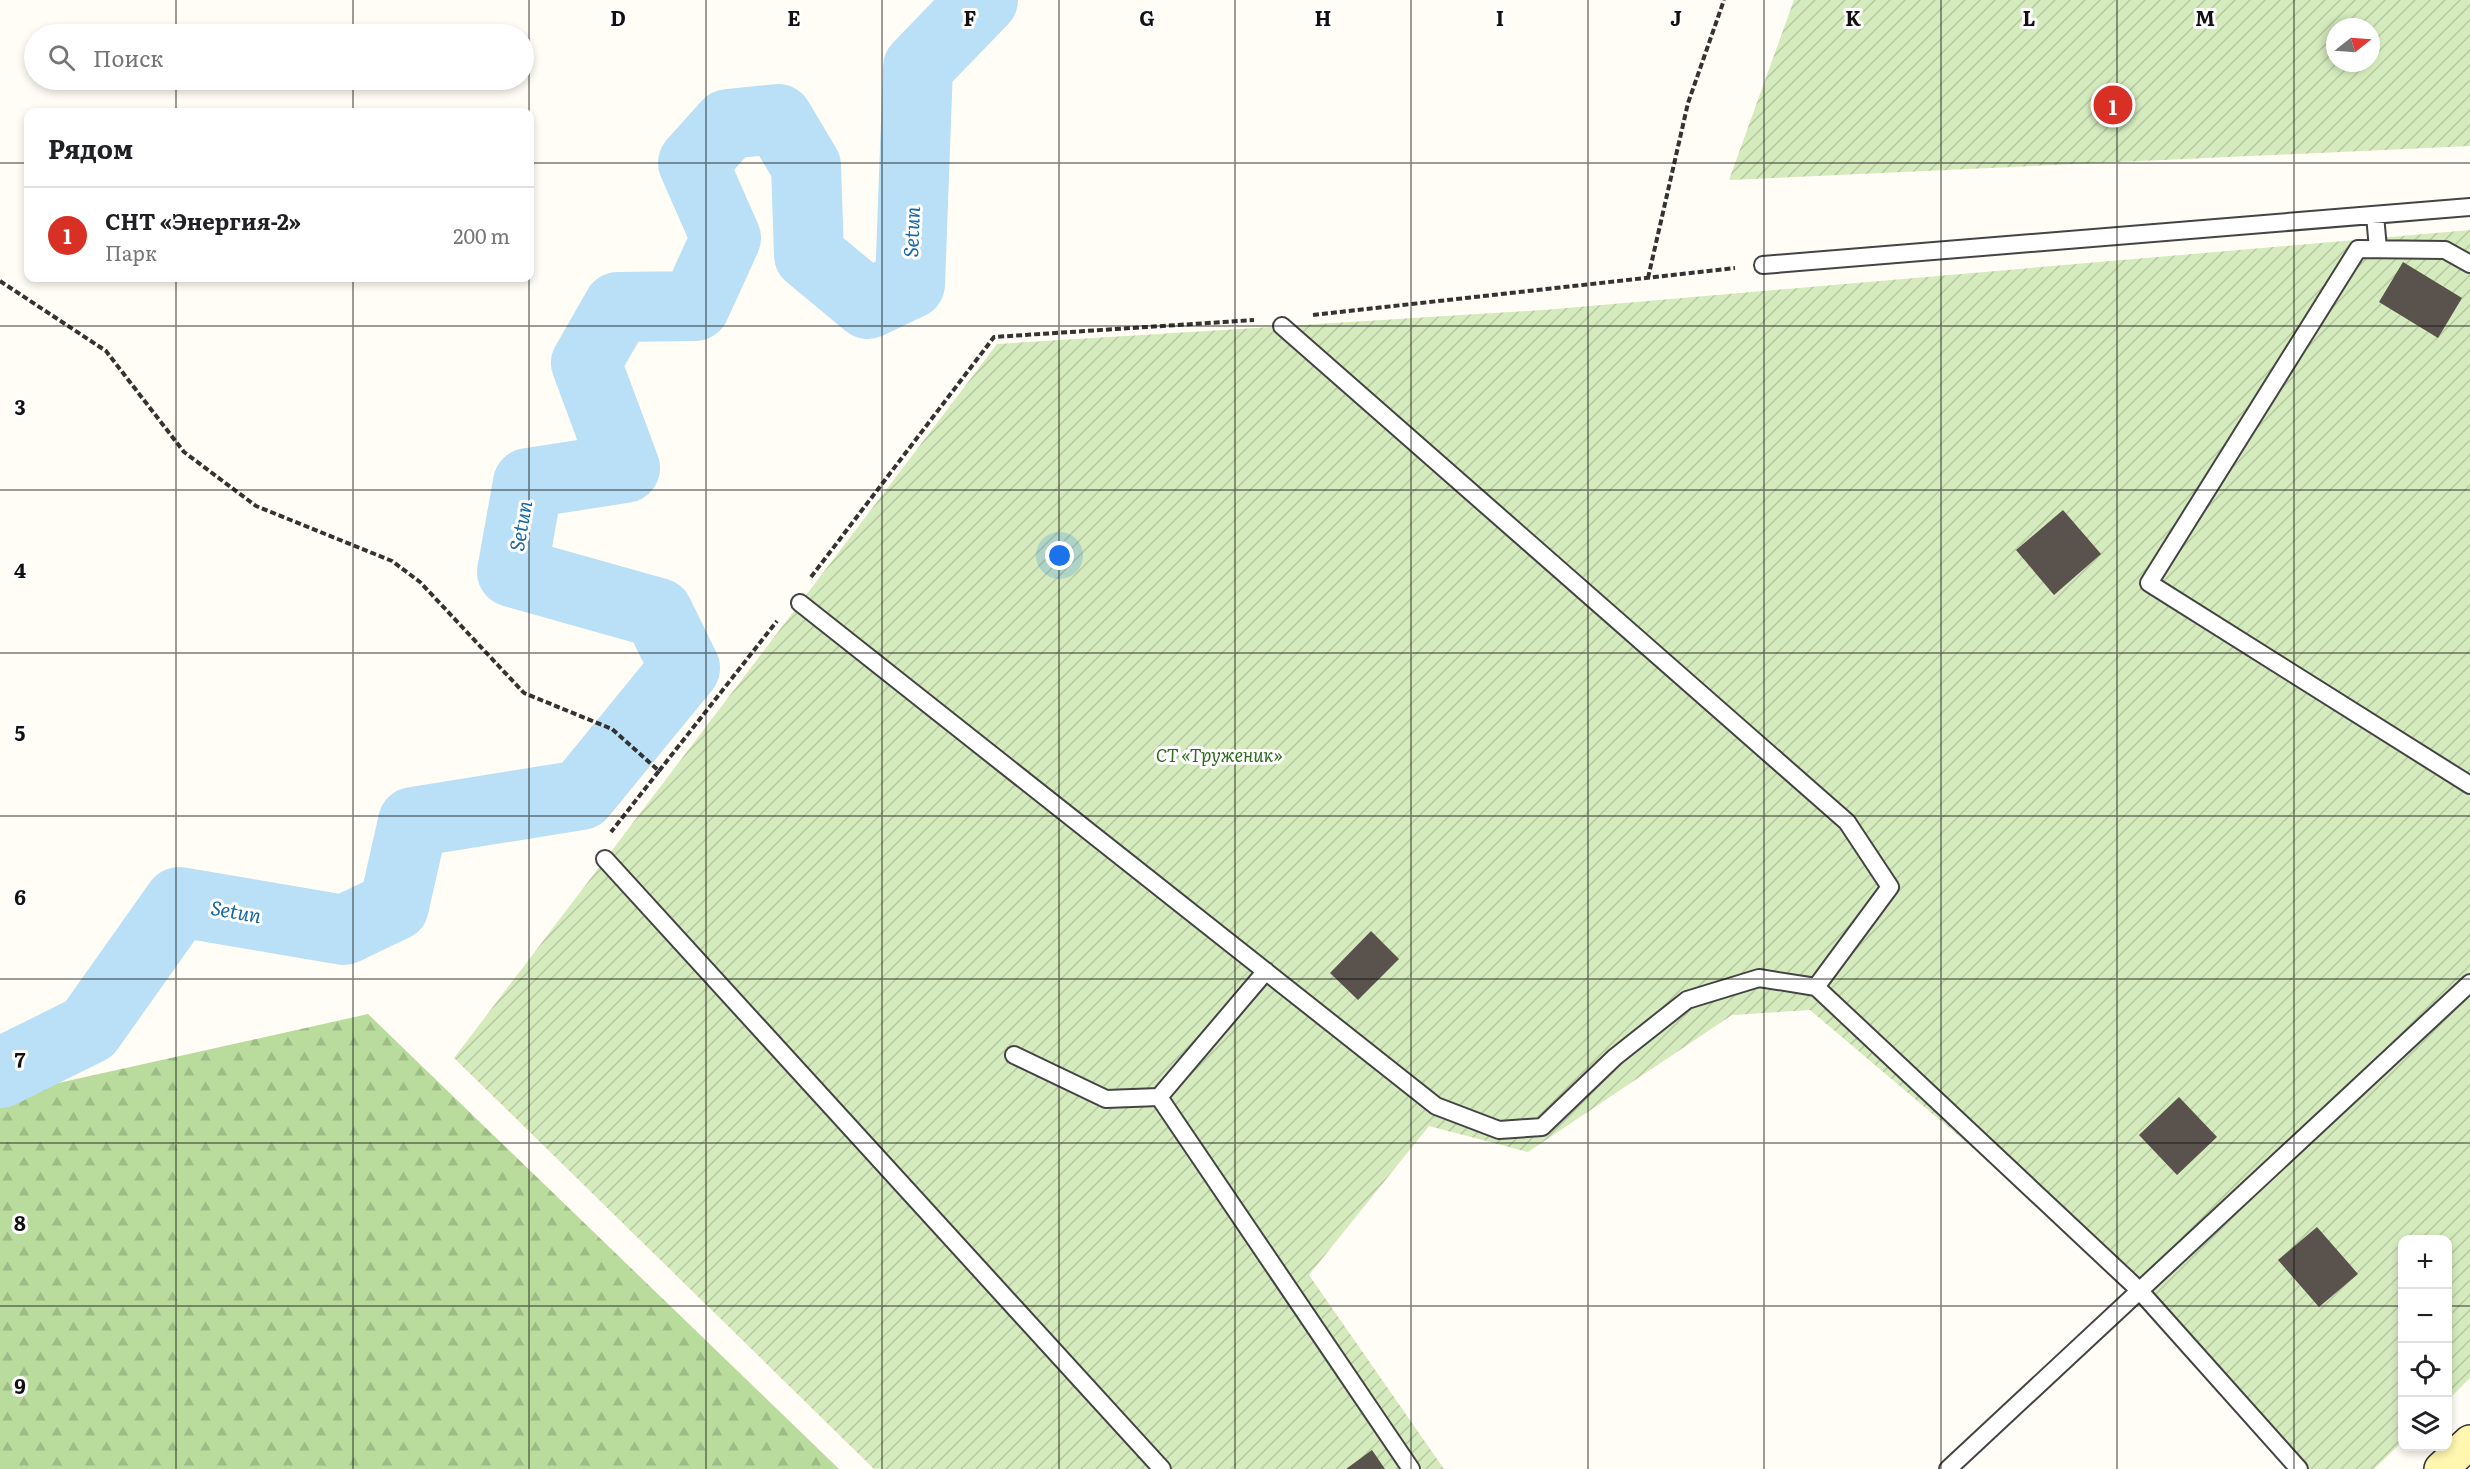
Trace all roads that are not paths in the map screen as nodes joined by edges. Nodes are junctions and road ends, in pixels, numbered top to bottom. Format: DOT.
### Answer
graph roads {
  1 [pos="2470,207"];
  2 [pos="2375,215"];
  3 [pos="2378,249"];
  4 [pos="2470,264"];
  5 [pos="1763,265"];
  6 [pos="1282,326"];
  7 [pos="800,603"];
  8 [pos="2470,785"];
  9 [pos="605,859"];
  10 [pos="1266,971"];
  11 [pos="2470,983"];
  12 [pos="1816,987"];
  13 [pos="1014,1055"];
  14 [pos="1158,1097"];
  15 [pos="2139,1290"];
  16 [pos="2470,1442"];
  17 [pos="1162,1469"];
  18 [pos="1411,1469"];
  19 [pos="1948,1469"];
  20 [pos="2299,1469"];
  21 [pos="2441,1469"];
  1 -- 2 [label="lane"];
  2 -- 3 [label="lane"];
  2 -- 5 [label="lane"];
  3 -- 4 [label="lane"];
  3 -- 8 [label="lane"];
  6 -- 12 [label="lane"];
  7 -- 10 [label="lane"];
  9 -- 17 [label="lane"];
  10 -- 12 [label="lane"];
  10 -- 14 [label="lane"];
  11 -- 15 [label="lane"];
  12 -- 15 [label="lane"];
  13 -- 14 [label="lane"];
  14 -- 18 [label="lane"];
  15 -- 19 [label="lane"];
  15 -- 20 [label="lane"];
  16 -- 21 [label="main road"];
}
